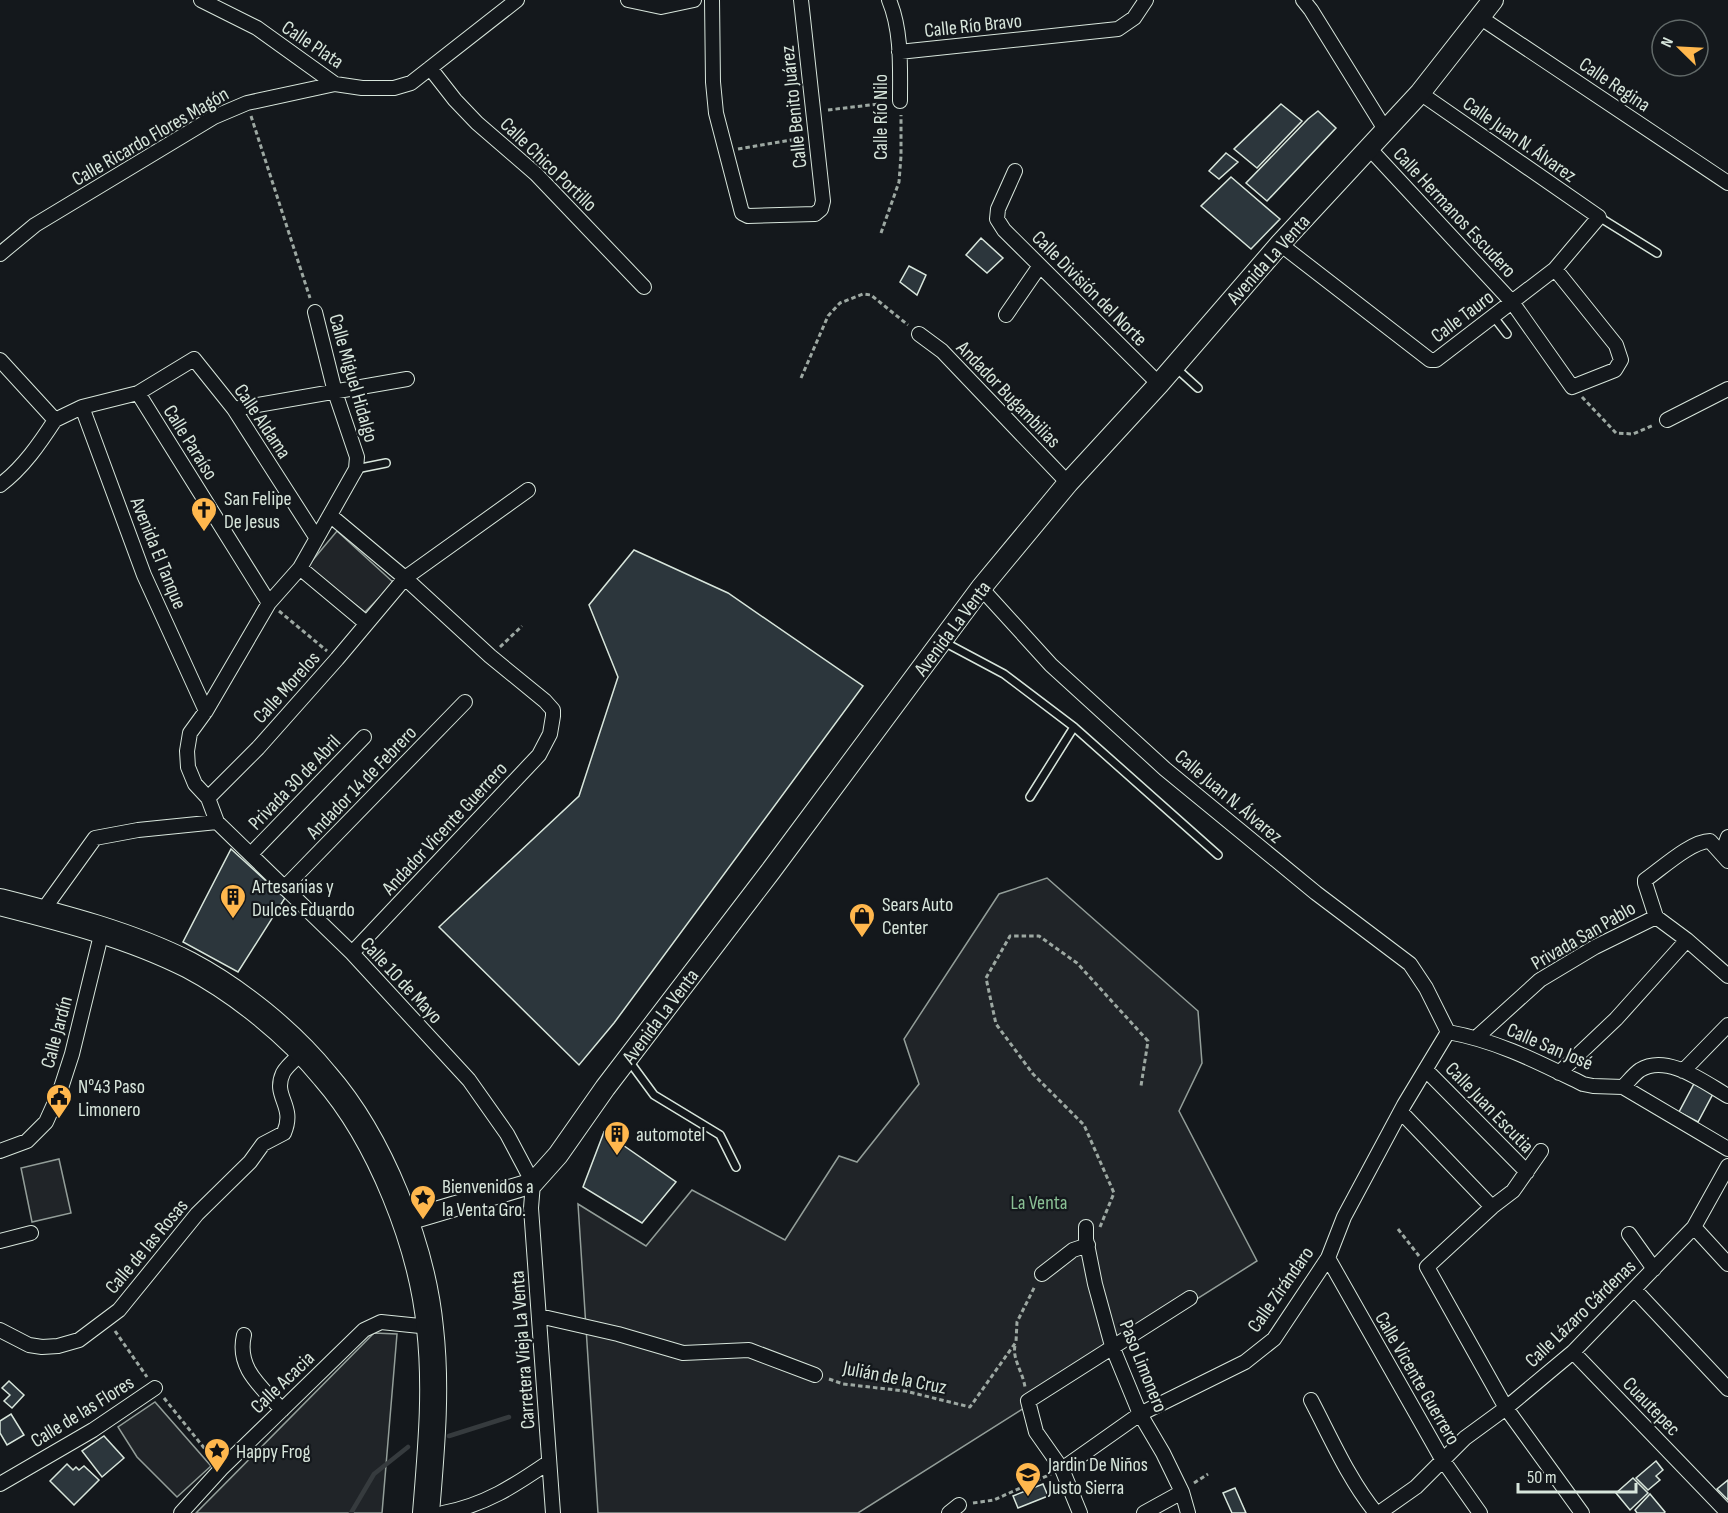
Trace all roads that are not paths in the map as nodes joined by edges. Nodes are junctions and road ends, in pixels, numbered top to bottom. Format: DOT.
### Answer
graph roads {
  1 [pos="517,0"];
  2 [pos="628,0"];
  3 [pos="694,0"];
  4 [pos="712,0"];
  5 [pos="801,0"];
  6 [pos="889,0"];
  7 [pos="1146,0"];
  8 [pos="1322,0"];
  9 [pos="1493,0"];
  10 [pos="210,2"];
  11 [pos="1307,5"];
  12 [pos="1481,18"];
  13 [pos="899,52"];
  14 [pos="430,68"];
  15 [pos="335,84"];
  16 [pos="1420,93"];
  17 [pos="900,101"];
  18 [pos="1386,131"];
  19 [pos="1369,148"];
  20 [pos="1015,171"];
  21 [pos="1728,183"];
  22 [pos="1599,217"];
  23 [pos="1280,244"];
  24 [pos="1657,253"];
  25 [pos="0,254"];
  26 [pos="1039,267"];
  27 [pos="1555,269"];
  28 [pos="644,287"];
  29 [pos="1512,302"];
  30 [pos="315,312"];
  31 [pos="1006,315"];
  32 [pos="1493,316"];
  33 [pos="919,334"];
  34 [pos="1507,334"];
  35 [pos="0,360"];
  36 [pos="1174,366"];
  37 [pos="407,379"];
  38 [pos="1159,384"];
  39 [pos="1198,388"];
  40 [pos="1728,389"];
  41 [pos="334,392"];
  42 [pos="138,393"];
  43 [pos="82,408"];
  44 [pos="234,409"];
  45 [pos="55,420"];
  46 [pos="1667,420"];
  47 [pos="386,463"];
  48 [pos="356,469"];
  49 [pos="1068,483"];
  50 [pos="0,485"];
  51 [pos="528,490"];
  52 [pos="331,516"];
  53 [pos="316,537"];
  54 [pos="300,568"];
  55 [pos="405,578"];
  56 [pos="981,588"];
  57 [pos="268,603"];
  58 [pos="366,623"];
  59 [pos="941,641"];
  60 [pos="465,702"];
  61 [pos="206,711"];
  62 [pos="1074,727"];
  63 [pos="364,737"];
  64 [pos="1030,797"];
  65 [pos="208,798"];
  66 [pos="217,822"];
  67 [pos="1728,837"];
  68 [pos="251,854"];
  69 [pos="1218,855"];
  70 [pos="1725,857"];
  71 [pos="284,888"];
  72 [pos="0,902"];
  73 [pos="41,913"];
  74 [pos="1656,917"];
  75 [pos="102,931"];
  76 [pos="1687,940"];
  77 [pos="352,953"];
  78 [pos="1728,976"];
  79 [pos="1728,1025"];
  80 [pos="1448,1032"];
  81 [pos="1477,1037"];
  82 [pos="303,1052"];
  83 [pos="628,1059"];
  84 [pos="1426,1070"];
  85 [pos="1683,1071"];
  86 [pos="1559,1073"];
  87 [pos="1623,1087"];
  88 [pos="1726,1092"];
  89 [pos="1401,1112"];
  90 [pos="1728,1149"];
  91 [pos="0,1151"];
  92 [pos="1541,1151"];
  93 [pos="1728,1166"];
  94 [pos="736,1167"];
  95 [pos="1527,1172"];
  96 [pos="533,1183"];
  97 [pos="1492,1207"];
  98 [pos="405,1221"];
  99 [pos="1086,1227"];
  100 [pos="1694,1227"];
  101 [pos="31,1233"];
  102 [pos="1629,1234"];
  103 [pos="0,1240"];
  104 [pos="1088,1245"];
  105 [pos="1328,1258"];
  106 [pos="1728,1264"];
  107 [pos="1654,1269"];
  108 [pos="1042,1274"];
  109 [pos="1634,1289"];
  110 [pos="1190,1299"];
  111 [pos="539,1316"];
  112 [pos="430,1327"];
  113 [pos="0,1330"];
  114 [pos="244,1335"];
  115 [pos="1112,1346"];
  116 [pos="1573,1352"];
  117 [pos="815,1375"];
  118 [pos="155,1388"];
  119 [pos="1728,1389"];
  120 [pos="1311,1400"];
  121 [pos="1506,1408"];
  122 [pos="282,1410"];
  123 [pos="1140,1414"];
  124 [pos="1442,1460"];
  125 [pos="549,1462"];
  126 [pos="1062,1469"];
  127 [pos="0,1484"];
  128 [pos="1182,1492"];
  129 [pos="181,1513"];
  130 [pos="426,1513"];
  131 [pos="443,1513"];
  132 [pos="553,1513"];
  133 [pos="1080,1513"];
  134 [pos="1144,1513"];
  135 [pos="1188,1513"];
  136 [pos="1378,1513"];
  137 [pos="1480,1513"];
  138 [pos="1582,1513"];
  139 [pos="1728,1513"];
  1 -- 14 [label="street, Calle Plata"];
  2 -- 3 [label="street"];
  4 -- 5 [label="street, Calle Benito Juárez"];
  6 -- 13 [label="street, Calle Río Nilo"];
  7 -- 13 [label="street, Calle Río Bravo"];
  8 -- 11 [label="street"];
  9 -- 12 [label="main road, Avenida La Venta"];
  10 -- 15 [label="street, Calle Plata"];
  11 -- 18 [label="street"];
  12 -- 16 [label="main road, Avenida La Venta"];
  12 -- 21 [label="street, Calle Regina"];
  13 -- 17 [label="street, Calle Río Nilo"];
  14 -- 15 [label="street, Calle Plata"];
  14 -- 28 [label="street, Calle Chico Portillo"];
  15 -- 25 [label="street, Calle Ricardo Flores Magón"];
  16 -- 18 [label="main road, Avenida La Venta"];
  16 -- 22 [label="street, Calle Juan N. Álvarez"];
  18 -- 19 [label="main road, Avenida La Venta"];
  19 -- 23 [label="main road, Avenida La Venta"];
  19 -- 29 [label="street, Calle Hermanos Escudero"];
  20 -- 26 [label="street, Calle División del Norte"];
  22 -- 24 [label="lane"];
  22 -- 27 [label="street, Calle Tauro"];
  23 -- 32 [label="street, Calle Tauro"];
  23 -- 36 [label="main road, Avenida La Venta"];
  26 -- 31 [label="street"];
  26 -- 38 [label="street, Calle División del Norte"];
  27 -- 29 [label="street, Calle Tauro"];
  27 -- 29 [label="street"];
  29 -- 32 [label="street, Calle Tauro"];
  30 -- 41 [label="street, Calle Miguel Hidalgo"];
  32 -- 34 [label="lane"];
  33 -- 49 [label="street, Andador Bugambilias"];
  35 -- 45 [label="street"];
  36 -- 38 [label="main road, Avenida La Venta"];
  36 -- 39 [label="lane"];
  37 -- 41 [label="street"];
  38 -- 49 [label="main road, Avenida La Venta"];
  40 -- 46 [label="street"];
  41 -- 44 [label="street"];
  41 -- 48 [label="street, Calle Miguel Hidalgo"];
  42 -- 43 [label="street"];
  42 -- 44 [label="street, Calle Aldama"];
  42 -- 57 [label="street, Calle Paraíso"];
  43 -- 45 [label="street"];
  43 -- 61 [label="street, Avenida El Tanque"];
  44 -- 53 [label="street, Calle Aldama"];
  45 -- 50 [label="street"];
  47 -- 48 [label="lane"];
  48 -- 52 [label="street, Calle Miguel Hidalgo"];
  49 -- 56 [label="main road, Avenida La Venta"];
  51 -- 55 [label="street, Calle Morelos"];
  52 -- 53 [label="street, Calle Miguel Hidalgo"];
  52 -- 55 [label="street"];
  53 -- 54 [label="street, Calle Miguel Hidalgo"];
  54 -- 57 [label="street, Calle Miguel Hidalgo"];
  54 -- 58 [label="street"];
  55 -- 58 [label="street, Calle Morelos"];
  55 -- 77 [label="street, Andador Vicente Guerrero"];
  56 -- 59 [label="main road, Avenida La Venta"];
  56 -- 80 [label="street, Calle Juan N. Álvarez"];
  57 -- 61 [label="street, Calle Miguel Hidalgo"];
  58 -- 65 [label="street, Calle Morelos"];
  59 -- 62 [label="lane"];
  59 -- 83 [label="main road, Avenida La Venta"];
  60 -- 71 [label="street, Andador 14 de Febrero"];
  61 -- 65 [label="street, Calle Miguel Hidalgo"];
  62 -- 64 [label="lane"];
  62 -- 69 [label="lane"];
  63 -- 68 [label="street, Privada 30 de Abril"];
  65 -- 66 [label="street"];
  66 -- 68 [label="street, Calle 10 de Mayo"];
  66 -- 73 [label="street"];
  67 -- 70 [label="street"];
  68 -- 71 [label="street, Calle 10 de Mayo"];
  70 -- 74 [label="street"];
  71 -- 77 [label="street, Calle 10 de Mayo"];
  72 -- 73 [label="highway"];
  73 -- 75 [label="highway"];
  74 -- 76 [label="street"];
  74 -- 81 [label="street, Privada San Pablo"];
  75 -- 82 [label="highway"];
  75 -- 91 [label="street, Calle Jardín"];
  76 -- 78 [label="street"];
  76 -- 86 [label="street"];
  77 -- 96 [label="street, Calle 10 de Mayo"];
  79 -- 85 [label="street"];
  80 -- 81 [label="street, Calle San José"];
  80 -- 84 [label="street, Calle Zirándaro"];
  81 -- 86 [label="street, Calle San José"];
  82 -- 98 [label="highway"];
  82 -- 113 [label="street, Calle de las Rosas"];
  83 -- 94 [label="lane"];
  83 -- 96 [label="main road, Avenida La Venta"];
  84 -- 89 [label="street, Calle Zirándaro"];
  84 -- 95 [label="street, Calle Juan Escutia"];
  85 -- 87 [label="street"];
  85 -- 88 [label="street"];
  86 -- 87 [label="street, Calle San José"];
  87 -- 90 [label="street, Calle San José"];
  89 -- 97 [label="street"];
  89 -- 105 [label="street, Calle Zirándaro"];
  92 -- 95 [label="street"];
  93 -- 100 [label="street, Calle Lázaro Cárdenas"];
  95 -- 97 [label="street"];
  96 -- 98 [label="main road"];
  96 -- 111 [label="street, Carretera Vieja La Venta"];
  97 -- 121 [label="street"];
  98 -- 112 [label="highway"];
  99 -- 104 [label="street, Paso Limonero"];
  100 -- 106 [label="street"];
  100 -- 107 [label="street, Calle Lázaro Cárdenas"];
  101 -- 103 [label="street"];
  102 -- 107 [label="street"];
  104 -- 108 [label="street"];
  104 -- 115 [label="street, Paso Limonero"];
  105 -- 123 [label="street, Calle Zirándaro"];
  105 -- 124 [label="street, Calle Vicente Guerrero"];
  107 -- 109 [label="street, Calle Lázaro Cárdenas"];
  109 -- 116 [label="street, Calle Lázaro Cárdenas"];
  109 -- 119 [label="street"];
  110 -- 115 [label="street"];
  111 -- 117 [label="street"];
  111 -- 125 [label="street, Carretera Vieja La Venta"];
  112 -- 122 [label="street, Calle Acacia"];
  112 -- 130 [label="highway"];
  114 -- 122 [label="street"];
  115 -- 123 [label="street, Paso Limonero"];
  115 -- 126 [label="street"];
  116 -- 121 [label="street, Calle Lázaro Cárdenas"];
  116 -- 139 [label="street, Cuautepec"];
  118 -- 127 [label="street, Calle de las Flores"];
  120 -- 136 [label="street"];
  121 -- 124 [label="street, Calle Lázaro Cárdenas"];
  121 -- 138 [label="street"];
  122 -- 129 [label="street, Calle Acacia"];
  123 -- 126 [label="street, Calle Zirándaro"];
  123 -- 128 [label="street, Paso Limonero"];
  124 -- 136 [label="street, Calle Lázaro Cárdenas"];
  124 -- 137 [label="street, Calle Vicente Guerrero"];
  125 -- 131 [label="street"];
  125 -- 132 [label="street, Carretera Vieja La Venta"];
  126 -- 133 [label="street"];
  128 -- 134 [label="street"];
  128 -- 135 [label="street, Paso Limonero"];
}
